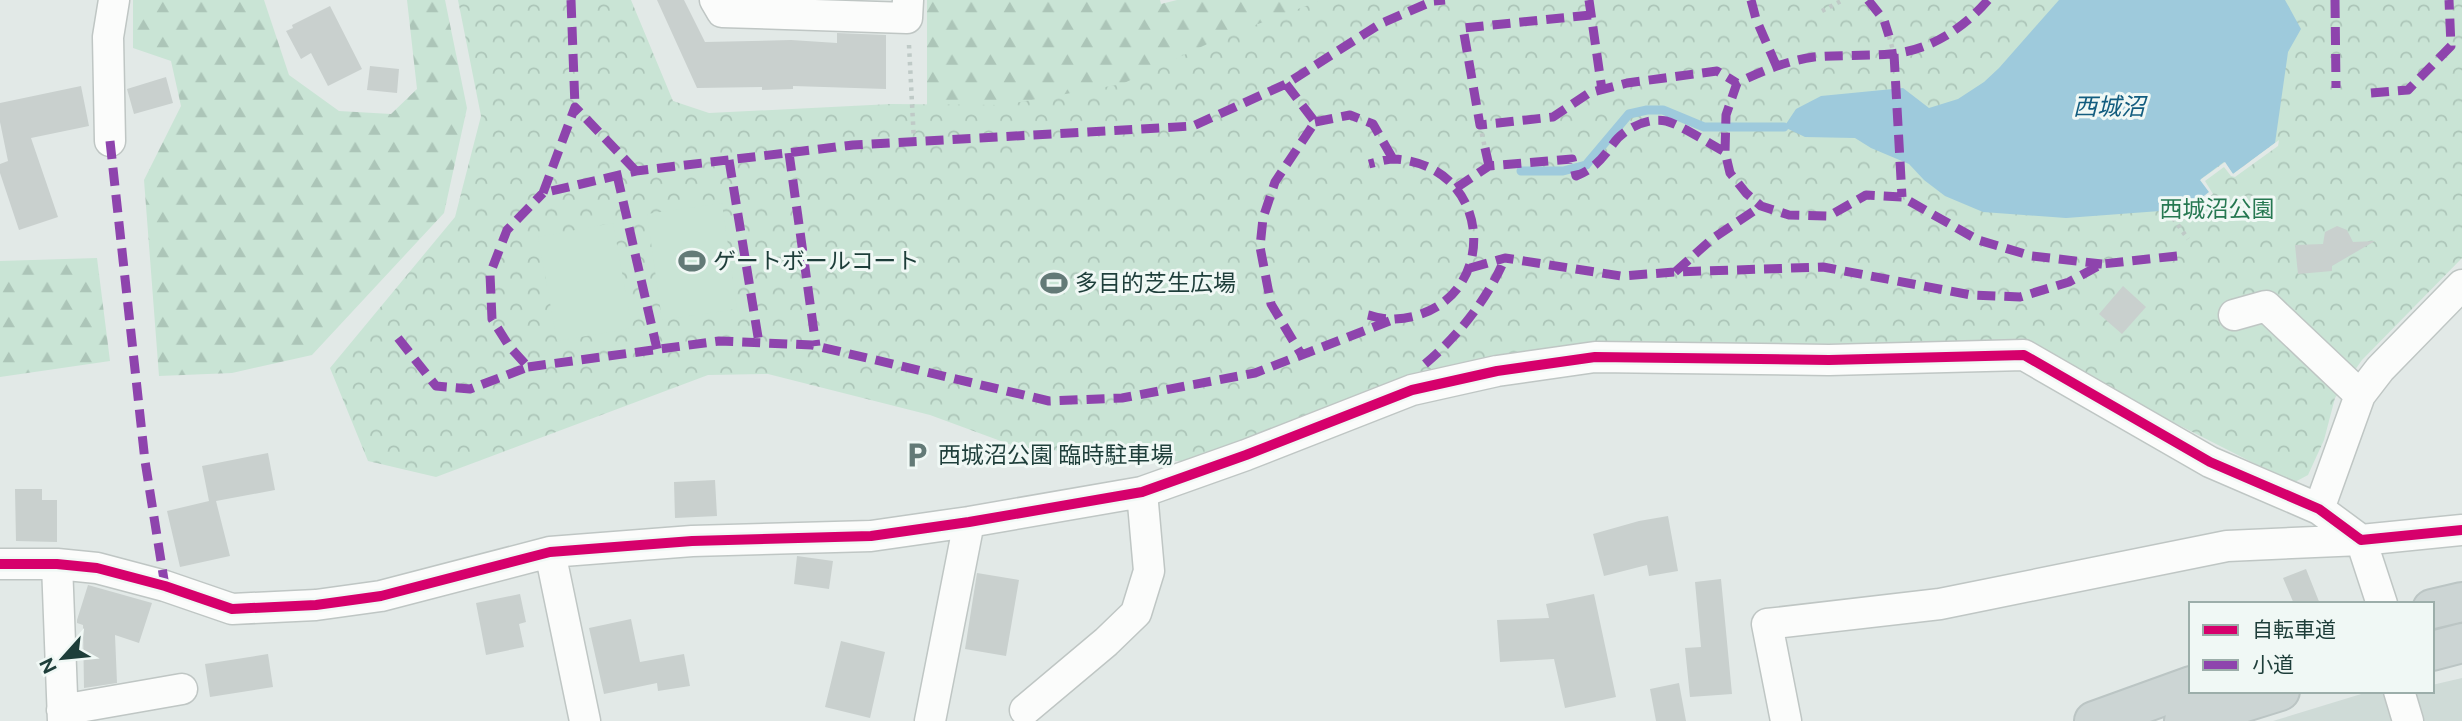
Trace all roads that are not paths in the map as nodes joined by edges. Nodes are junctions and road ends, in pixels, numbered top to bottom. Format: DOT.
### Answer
graph roads {
  1 [pos="114,0"];
  2 [pos="715,0"];
  3 [pos="908,9"];
  4 [pos="110,141"];
  5 [pos="2462,285"];
  6 [pos="2234,315"];
  7 [pos="2360,395"];
  8 [pos="1142,492"];
  9 [pos="2319,509"];
  10 [pos="969,523"];
  11 [pos="2462,530"];
  12 [pos="2361,540"];
  13 [pos="550,552"];
  14 [pos="0,564"];
  15 [pos="57,564"];
  16 [pos="2381,602"];
  17 [pos="2462,602"];
  18 [pos="2434,609"];
  19 [pos="2462,643"];
  20 [pos="2434,650"];
  21 [pos="2189,687"];
  22 [pos="182,689"];
  23 [pos="2274,693"];
  24 [pos="2400,693"];
  25 [pos="1025,710"];
  26 [pos="62,715"];
  27 [pos="585,721"];
  28 [pos="930,721"];
  29 [pos="1787,721"];
  30 [pos="2094,721"];
  31 [pos="2184,721"];
  32 [pos="2408,721"];
  1 -- 4 [label="street"];
  2 -- 3 [label="street"];
  5 -- 7 [label="street"];
  6 -- 7 [label="street"];
  7 -- 9 [label="street"];
  8 -- 9 [label="street"];
  8 -- 10 [label="street"];
  8 -- 25 [label="street"];
  9 -- 12 [label="street"];
  10 -- 13 [label="street"];
  10 -- 28 [label="street"];
  11 -- 12 [label="street"];
  12 -- 16 [label="street"];
  12 -- 29 [label="street"];
  13 -- 15 [label="street"];
  13 -- 27 [label="street"];
  14 -- 15 [label="street"];
  15 -- 26 [label="street"];
  17 -- 18 [label="main road"];
  19 -- 20 [label="main road"];
  21 -- 30 [label="main road"];
  22 -- 26 [label="street"];
  23 -- 31 [label="main road"];
  24 -- 32 [label="street"];
}
